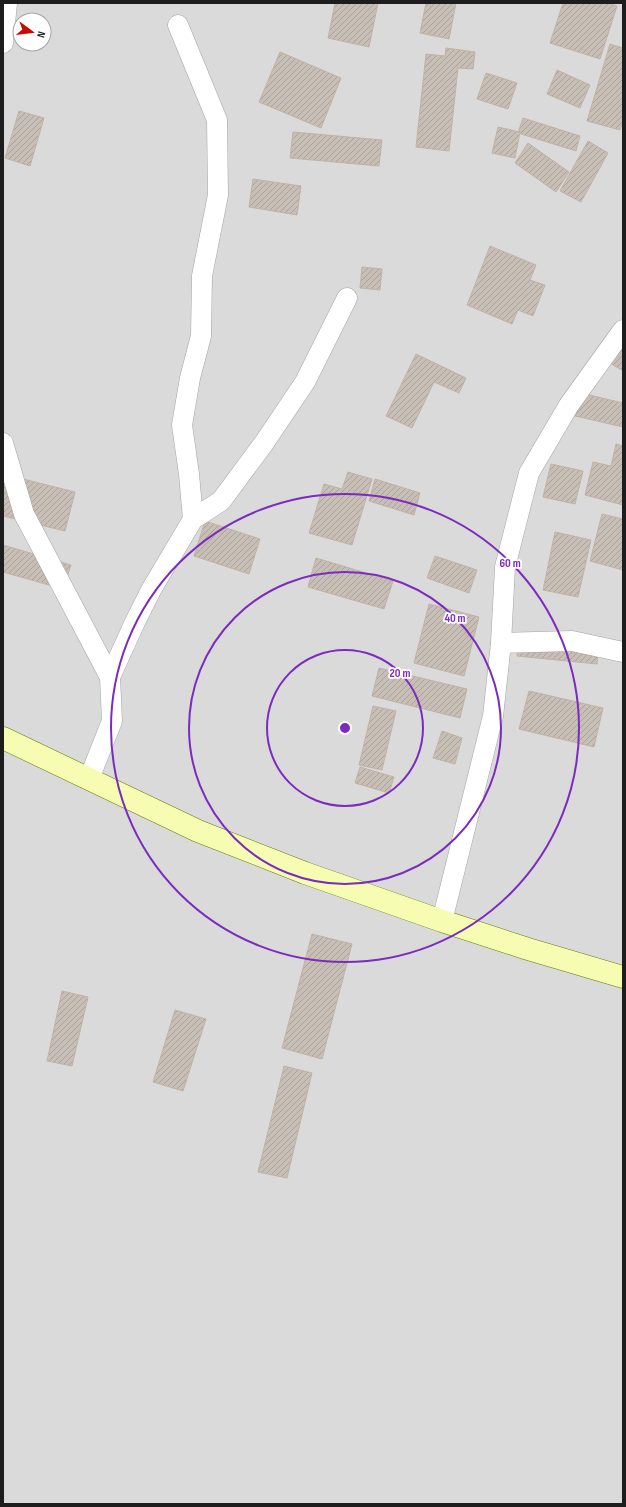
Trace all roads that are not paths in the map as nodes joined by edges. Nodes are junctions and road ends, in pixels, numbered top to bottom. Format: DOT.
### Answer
graph roads {
  1 [pos="7,3"];
  2 [pos="178,25"];
  3 [pos="3,43"];
  4 [pos="347,298"];
  5 [pos="623,330"];
  6 [pos="3,443"];
  7 [pos="193,519"];
  8 [pos="501,643"];
  9 [pos="623,652"];
  10 [pos="110,677"];
  11 [pos="3,738"];
  12 [pos="89,779"];
  13 [pos="442,921"];
  14 [pos="623,977"];
  1 -- 3 [label="street"];
  2 -- 7 [label="street"];
  4 -- 7 [label="street"];
  5 -- 8 [label="street"];
  6 -- 10 [label="street"];
  7 -- 10 [label="street"];
  8 -- 9 [label="street"];
  8 -- 13 [label="street"];
  10 -- 12 [label="street"];
  11 -- 12 [label="main road"];
  12 -- 13 [label="main road"];
  13 -- 14 [label="main road"];
}
